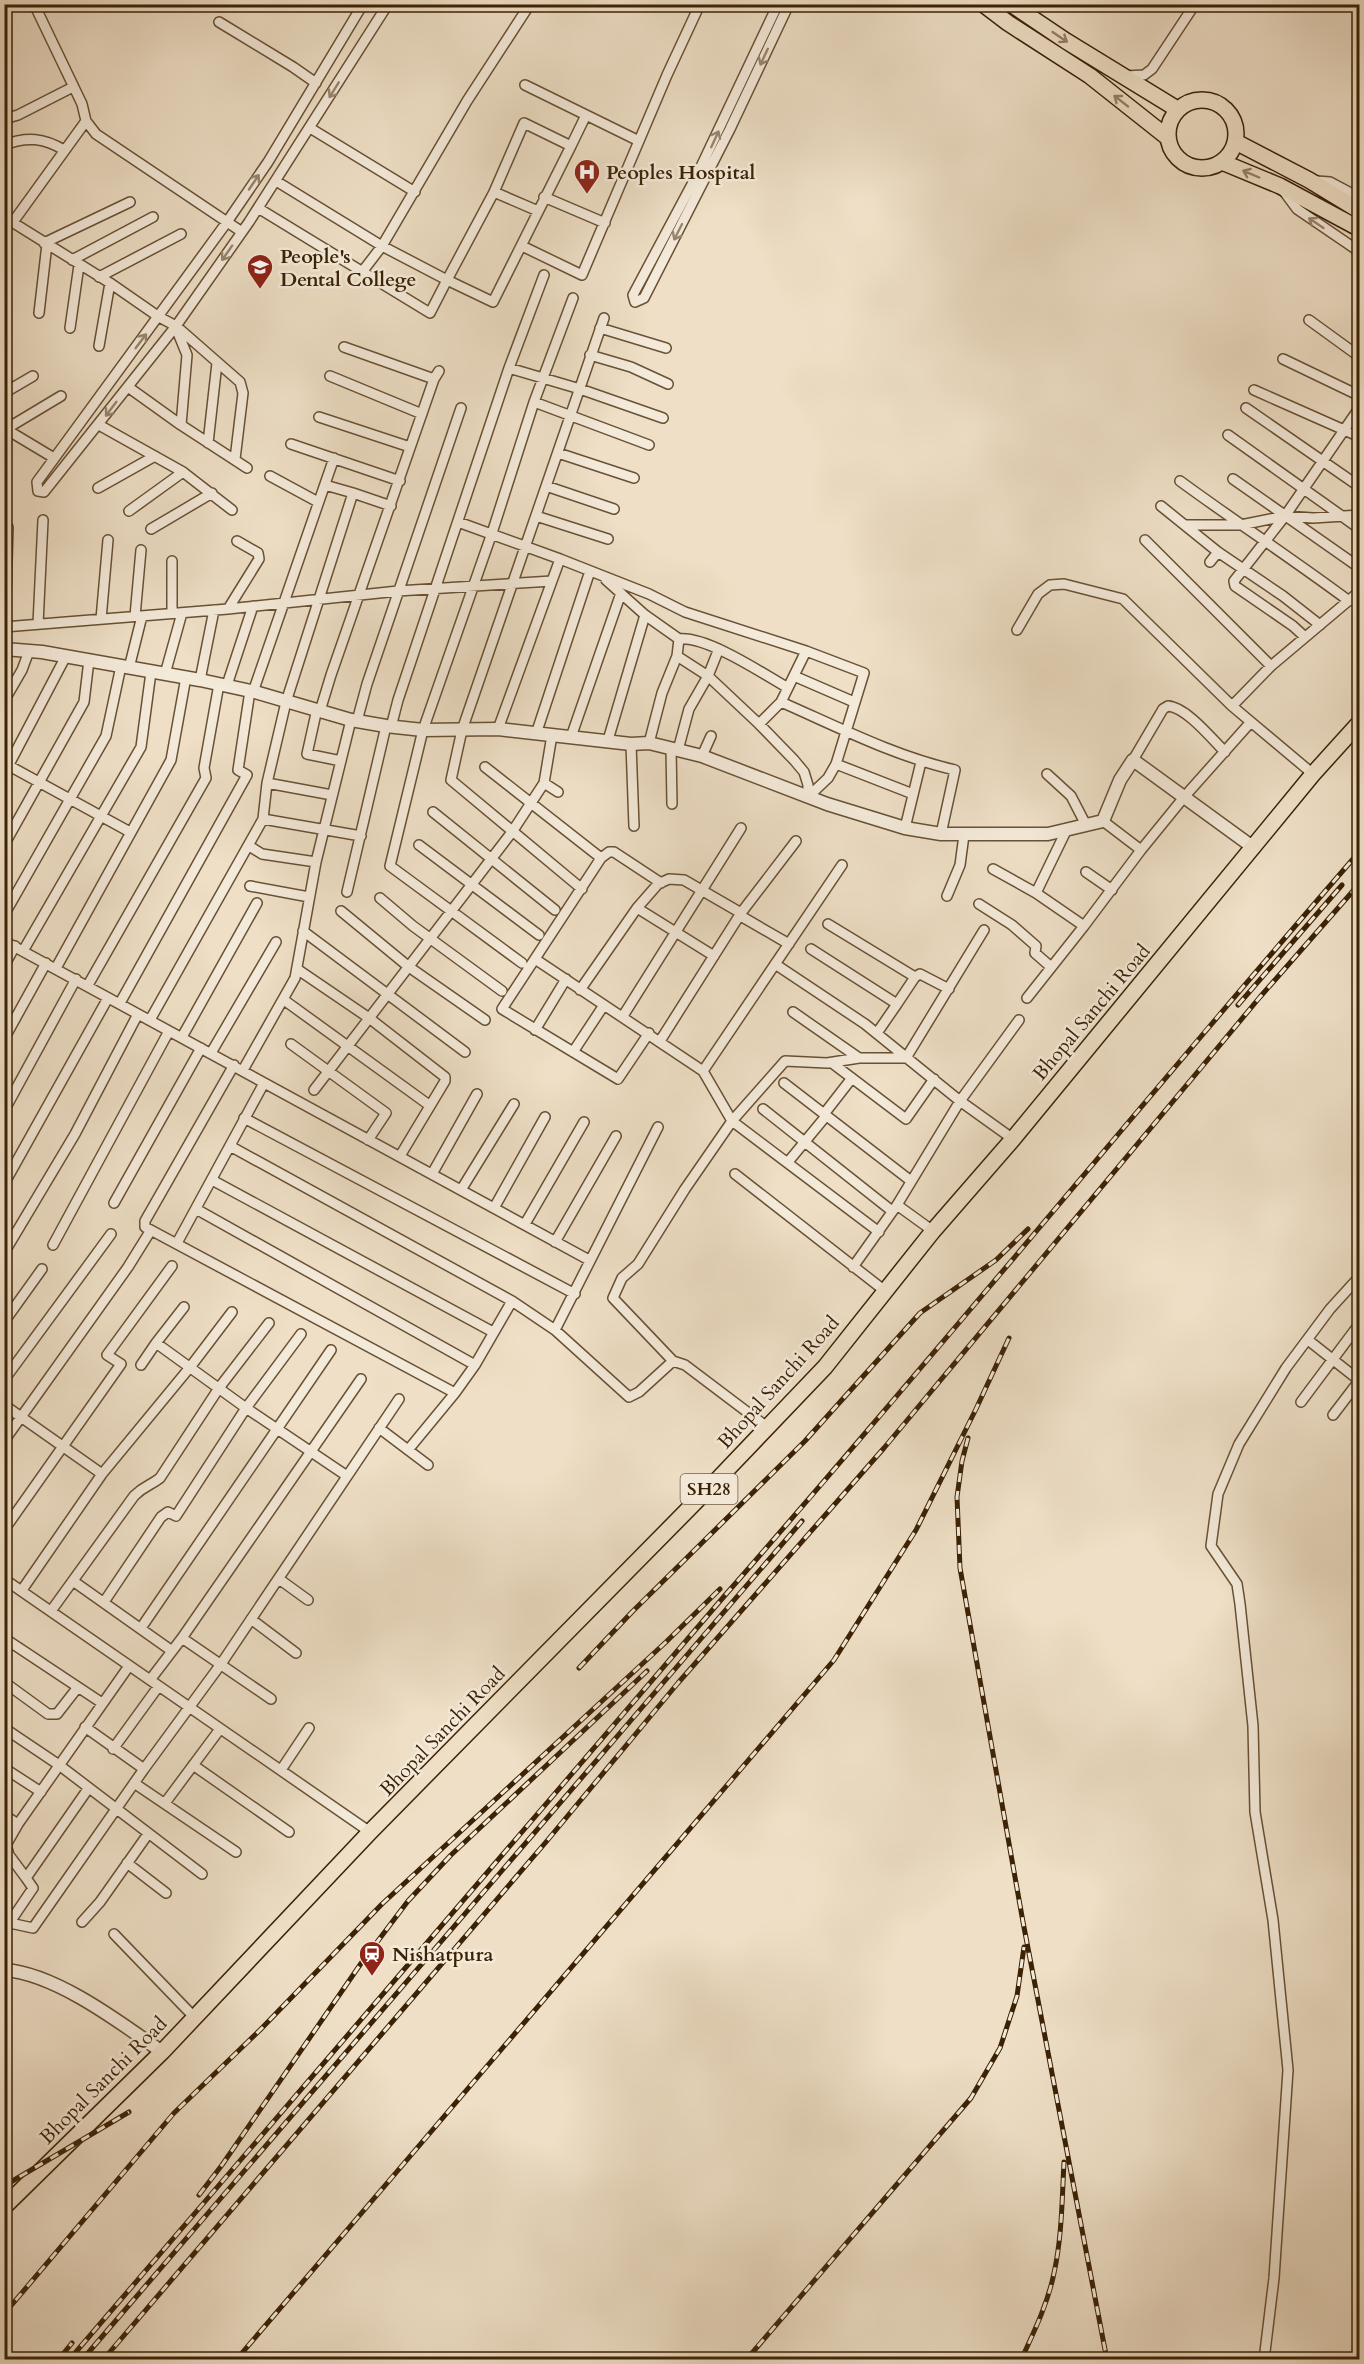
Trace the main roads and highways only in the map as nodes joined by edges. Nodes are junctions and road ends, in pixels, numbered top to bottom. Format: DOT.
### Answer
graph roads {
  1 [pos="983,4"];
  2 [pos="1011,4"];
  3 [pos="1177,109"];
  4 [pos="1167,137"];
  5 [pos="1234,145"];
  6 [pos="1222,162"];
  7 [pos="1359,211"];
  8 [pos="1359,228"];
  9 [pos="1359,722"];
  10 [pos="4,2207"];
  4 -- 1 [label="main road, one-way"];
  2 -- 3 [label="main road, one-way"];
  3 -- 4 [label="main road"];
  3 -- 5 [label="main road"];
  4 -- 6 [label="main road"];
  5 -- 6 [label="main road"];
  5 -- 7 [label="main road"];
  8 -- 6 [label="main road, one-way"];
  9 -- 10 [label="main road, Bhopal Sanchi Road / SH28"];
}
